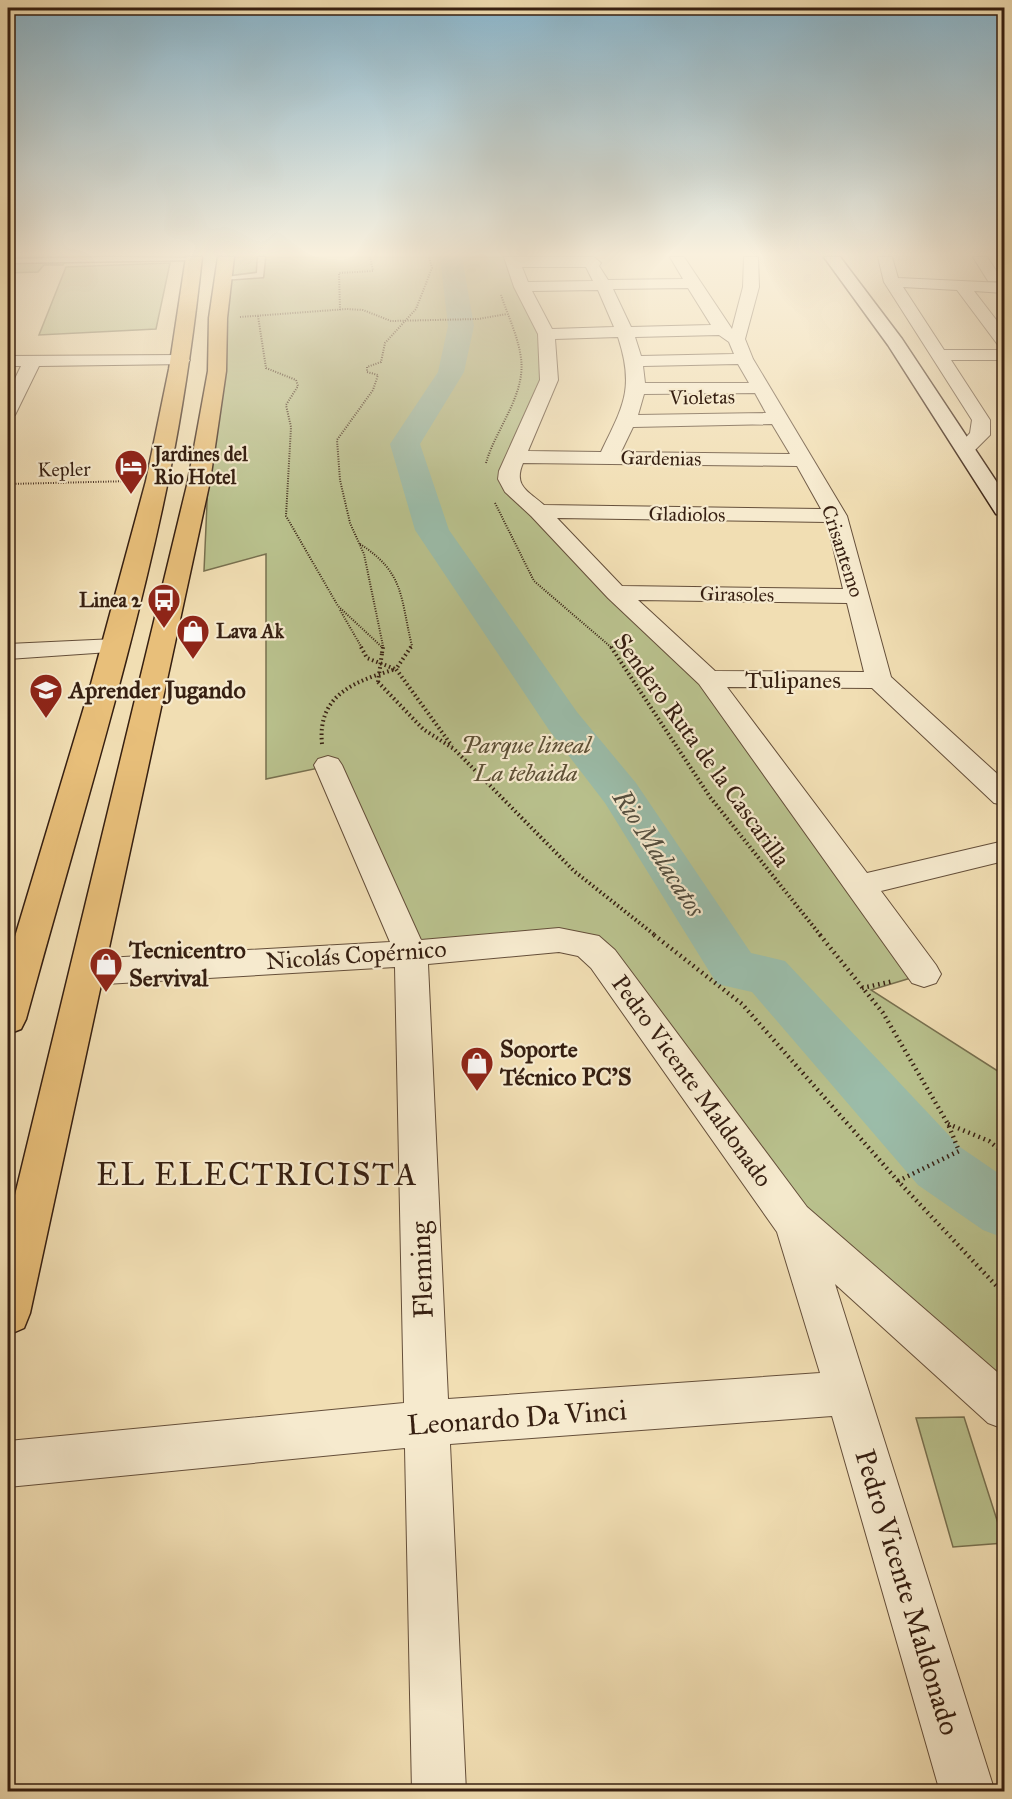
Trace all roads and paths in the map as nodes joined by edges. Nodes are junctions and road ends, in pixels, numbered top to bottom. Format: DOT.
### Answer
graph roads {
  1 [pos="183,341"];
  2 [pos="218,341"];
  3 [pos="262,341"];
  4 [pos="387,341"];
  5 [pos="517,341"];
  6 [pos="546,341"];
  7 [pos="627,341"];
  8 [pos="738,341"];
  9 [pos="894,341"];
  10 [pos="930,341"];
  11 [pos="939,355"];
  12 [pos="1005,355"];
  13 [pos="744,359"];
  14 [pos="33,360"];
  15 [pos="181,360"];
  16 [pos="8,361"];
  17 [pos="633,361"];
  18 [pos="763,388"];
  19 [pos="636,389"];
  20 [pos="8,411"];
  21 [pos="780,418"];
  22 [pos="625,421"];
  23 [pos="966,448"];
  24 [pos="517,456"];
  25 [pos="609,457"];
  26 [pos="805,460"];
  27 [pos="485,469"];
  28 [pos="157,480"];
  29 [pos="8,484"];
  30 [pos="493,499"];
  31 [pos="1005,509"];
  32 [pos="539,511"];
  33 [pos="836,516"];
  34 [pos="360,544"];
  35 [pos="616,592"];
  36 [pos="858,596"];
  37 [pos="338,606"];
  38 [pos="115,646"];
  39 [pos="383,646"];
  40 [pos="8,652"];
  41 [pos="396,669"];
  42 [pos="708,679"];
  43 [pos="879,680"];
  44 [pos="454,749"];
  45 [pos="328,765"];
  46 [pos="1005,796"];
  47 [pos="1005,851"];
  48 [pos="857,886"];
  49 [pos="586,945"];
  50 [pos="411,953"];
  51 [pos="88,972"];
  52 [pos="924,974"];
  53 [pos="13,984"];
  54 [pos="8,1019"];
  55 [pos="948,1124"];
  56 [pos="959,1151"];
  57 [pos="1005,1153"];
  58 [pos="898,1181"];
  59 [pos="793,1221"];
  60 [pos="1005,1294"];
  61 [pos="8,1313"];
  62 [pos="848,1392"];
  63 [pos="1005,1407"];
  64 [pos="426,1423"];
  65 [pos="8,1464"];
  66 [pos="440,1791"];
  67 [pos="968,1791"];
  1 -- 15 [label="main road"];
  2 -- 51 [label="main road"];
  3 -- 37 [label="path"];
  4 -- 34 [label="path"];
  5 -- 27 [label="path"];
  6 -- 24 [label="street"];
  7 -- 17 [label="street"];
  8 -- 13 [label="street, Crisantemo"];
  9 -- 23 [label="main road"];
  10 -- 11 [label="street"];
  11 -- 12 [label="street"];
  11 -- 23 [label="street"];
  13 -- 17 [label="street"];
  13 -- 18 [label="street, Crisantemo"];
  14 -- 15 [label="street"];
  14 -- 16 [label="street"];
  14 -- 20 [label="street"];
  15 -- 28 [label="main road"];
  17 -- 19 [label="street"];
  18 -- 19 [label="street"];
  18 -- 21 [label="street, Crisantemo"];
  19 -- 22 [label="street"];
  21 -- 22 [label="street, Violetas"];
  21 -- 26 [label="street, Crisantemo"];
  22 -- 25 [label="street"];
  23 -- 31 [label="main road"];
  24 -- 25 [label="street, Gardenias"];
  24 -- 32 [label="street"];
  25 -- 26 [label="street, Gardenias"];
  26 -- 33 [label="street, Crisantemo"];
  28 -- 29 [label="path, Kepler"];
  28 -- 38 [label="main road"];
  30 -- 55 [label="path, Sendero Ruta de la Cascarilla"];
  32 -- 33 [label="street, Gladiolos"];
  32 -- 35 [label="street"];
  33 -- 36 [label="street, Crisantemo"];
  34 -- 39 [label="path"];
  34 -- 41 [label="path"];
  35 -- 36 [label="street, Girasoles"];
  35 -- 42 [label="street"];
  36 -- 43 [label="street, Crisantemo"];
  37 -- 39 [label="path"];
  37 -- 41 [label="path"];
  38 -- 40 [label="street"];
  38 -- 53 [label="main road"];
  39 -- 44 [label="path, bridge"];
  41 -- 44 [label="path"];
  41 -- 45 [label="path"];
  42 -- 43 [label="street, Tulipanes"];
  42 -- 48 [label="street"];
  43 -- 46 [label="street"];
  44 -- 58 [label="path"];
  45 -- 50 [label="street, Fleming"];
  47 -- 48 [label="street"];
  48 -- 52 [label="street"];
  49 -- 50 [label="street, Nicolás Copérnico"];
  49 -- 59 [label="street, Pedro Vicente Maldonado"];
  50 -- 51 [label="street, Nicolás Copérnico"];
  50 -- 64 [label="street, Fleming"];
  51 -- 61 [label="main road"];
  53 -- 54 [label="main road"];
  55 -- 56 [label="path, Sendero Ruta de la Cascarilla"];
  55 -- 57 [label="path"];
  56 -- 58 [label="path"];
  58 -- 60 [label="path"];
  59 -- 62 [label="street"];
  59 -- 63 [label="street"];
  62 -- 64 [label="street, Leonardo Da Vinci"];
  62 -- 67 [label="street, Pedro Vicente Maldonado"];
  64 -- 65 [label="street, Leonardo Da Vinci"];
  64 -- 66 [label="street, Fleming"];
}
